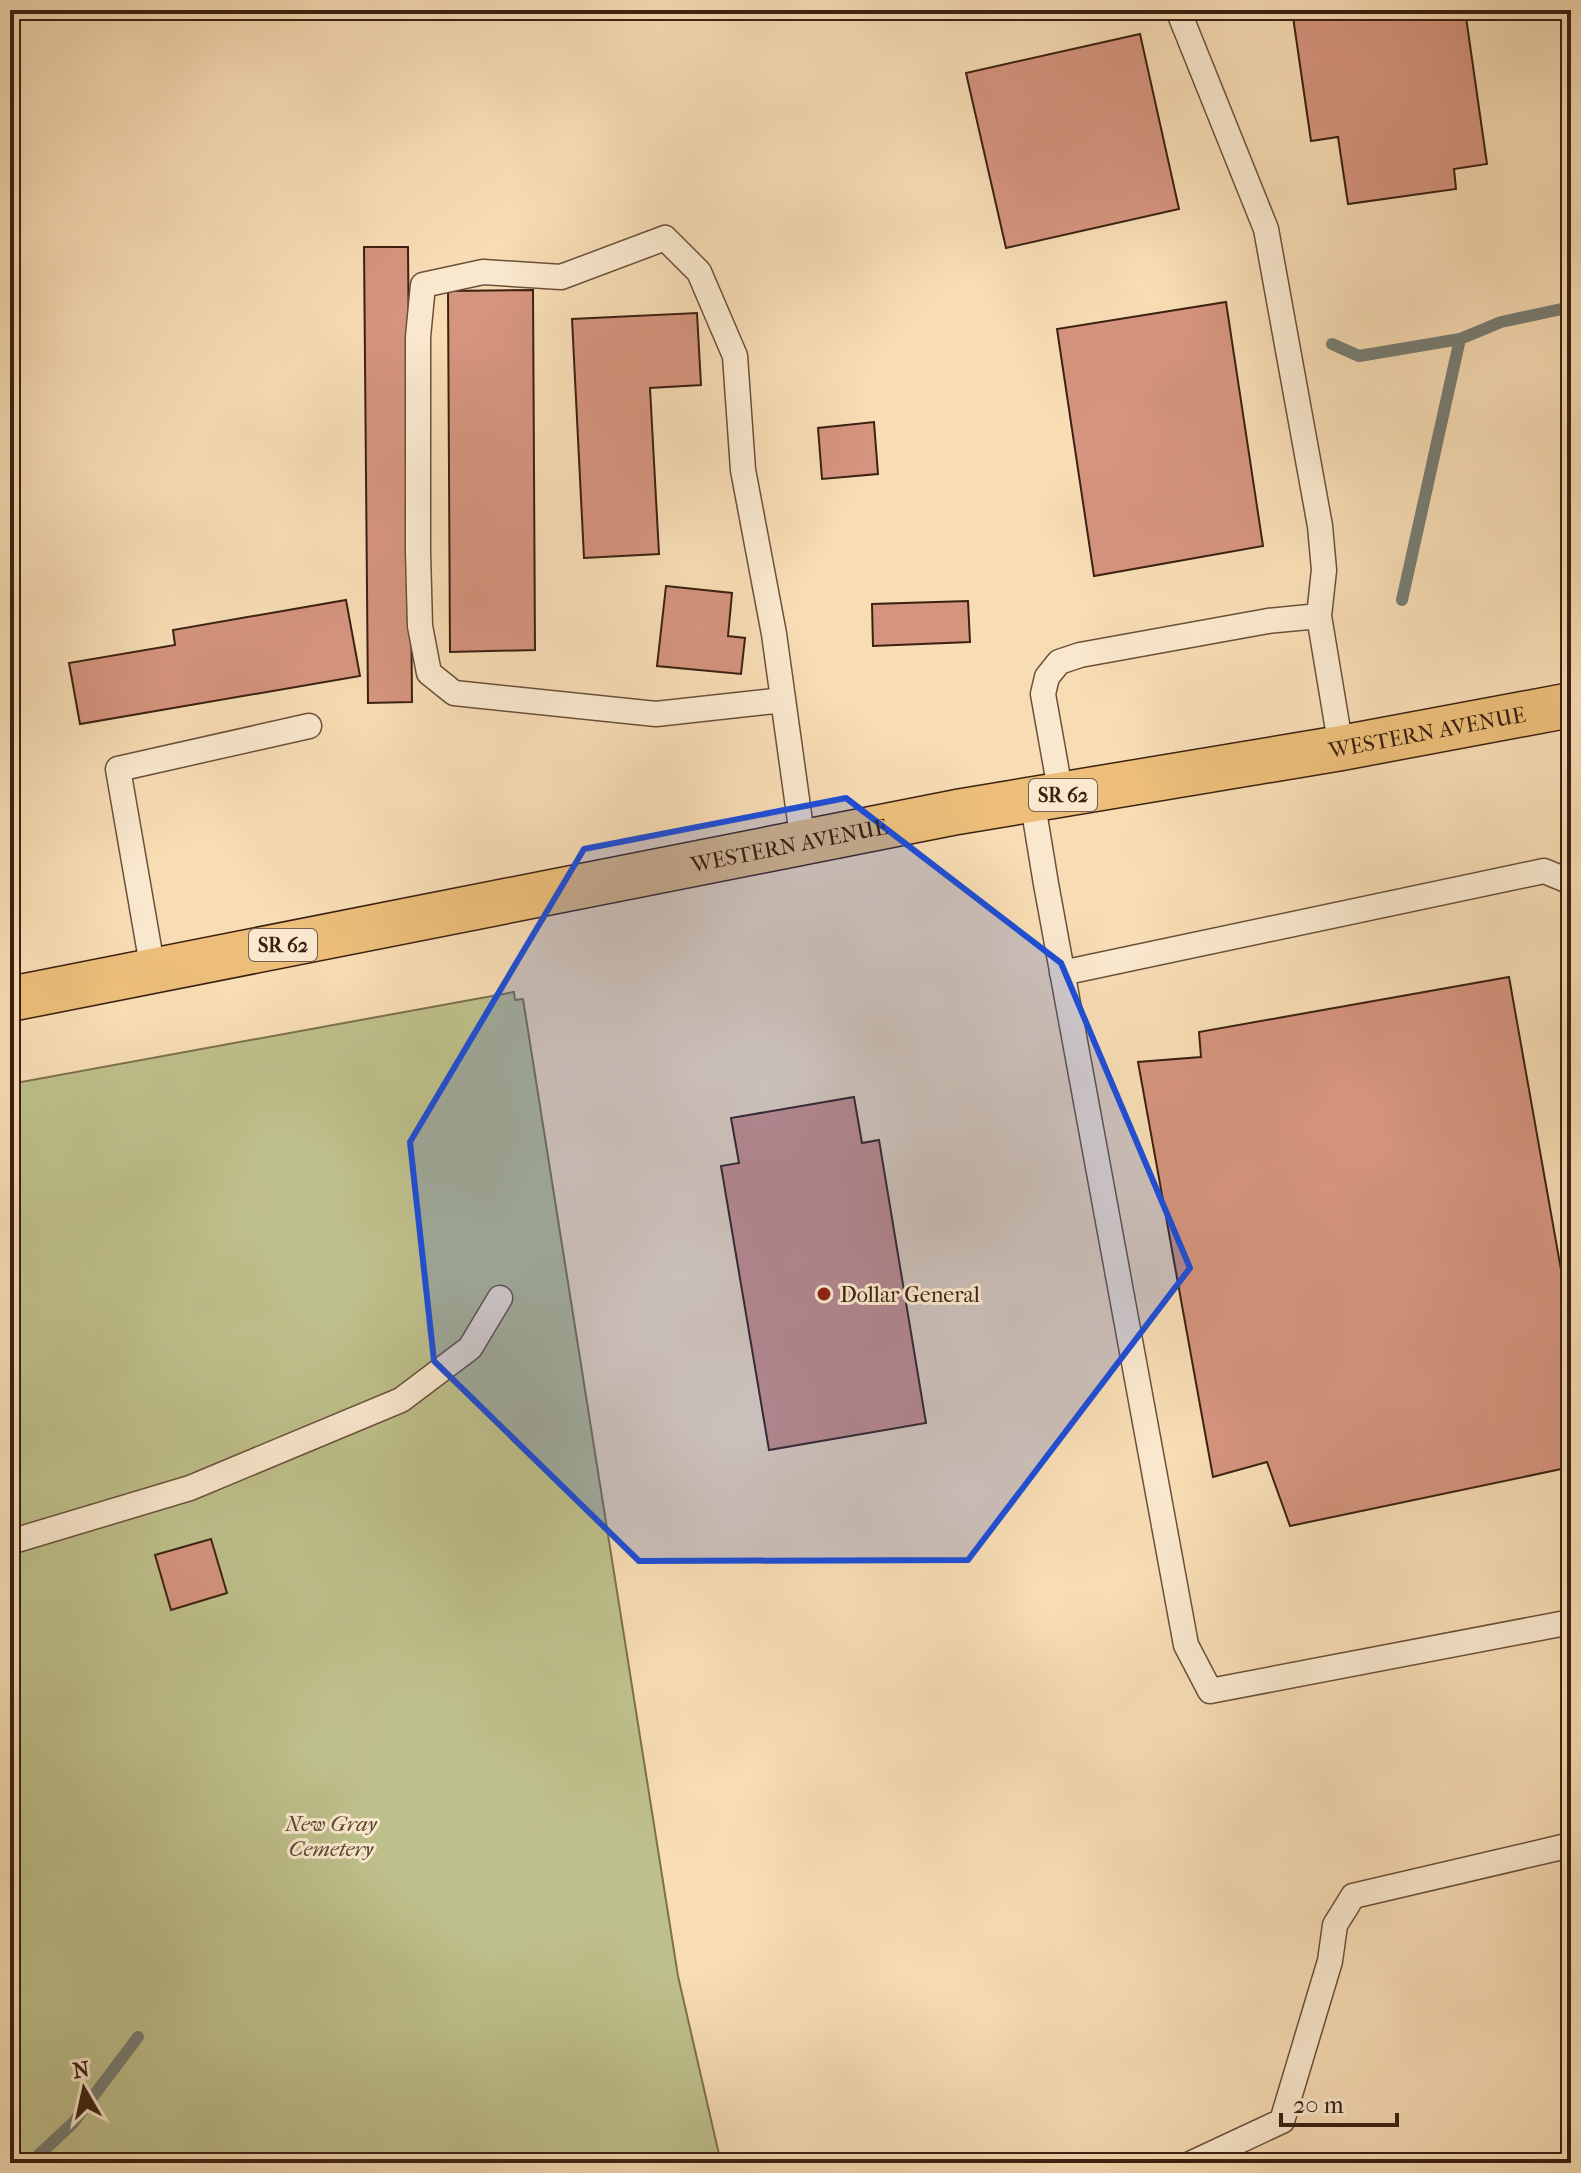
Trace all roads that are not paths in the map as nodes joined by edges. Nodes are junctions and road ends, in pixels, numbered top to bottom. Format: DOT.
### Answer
graph roads {
  1 [pos="1178,10"];
  2 [pos="1319,616"];
  3 [pos="783,700"];
  4 [pos="1571,705"];
  5 [pos="309,726"];
  6 [pos="1341,748"];
  7 [pos="1047,797"];
  8 [pos="803,843"];
  9 [pos="1571,882"];
  10 [pos="153,971"];
  11 [pos="1062,973"];
  12 [pos="10,999"];
  13 [pos="500,1298"];
  14 [pos="10,1542"];
  15 [pos="1571,1622"];
  16 [pos="1571,1845"];
  17 [pos="1192,2163"];
  1 -- 2 [label="lane"];
  2 -- 6 [label="lane"];
  2 -- 7 [label="lane"];
  3 -- 3 [label="lane"];
  3 -- 8 [label="lane"];
  4 -- 6 [label="main road, WESTERN AVENUE / SR 62"];
  5 -- 10 [label="lane"];
  6 -- 7 [label="main road, WESTERN AVENUE / SR 62"];
  7 -- 8 [label="main road, WESTERN AVENUE / SR 62"];
  7 -- 11 [label="lane"];
  8 -- 10 [label="main road, WESTERN AVENUE / SR 62"];
  9 -- 11 [label="lane"];
  10 -- 12 [label="main road, WESTERN AVENUE / SR 62"];
  11 -- 15 [label="lane"];
  13 -- 14 [label="lane"];
  16 -- 17 [label="lane"];
}
